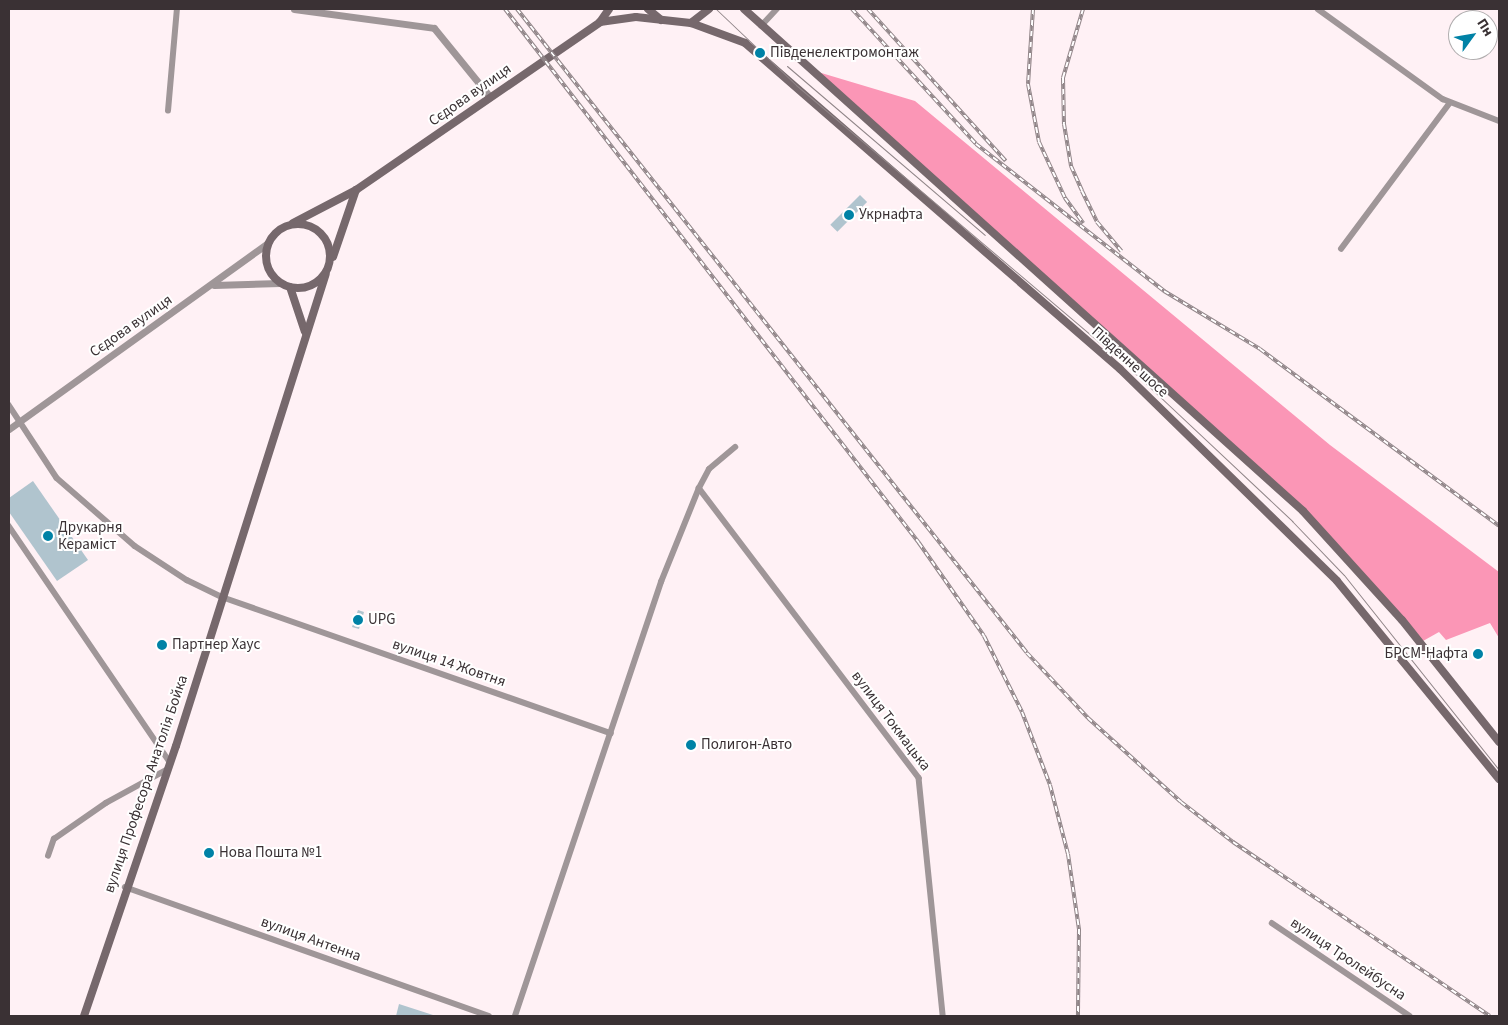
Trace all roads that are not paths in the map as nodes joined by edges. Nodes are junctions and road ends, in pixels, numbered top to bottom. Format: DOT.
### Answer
graph roads {
  1 [pos="177,9"];
  2 [pos="294,9"];
  3 [pos="609,9"];
  4 [pos="648,9"];
  5 [pos="709,9"];
  6 [pos="744,9"];
  7 [pos="776,9"];
  8 [pos="1318,9"];
  9 [pos="662,21"];
  10 [pos="600,22"];
  11 [pos="691,23"];
  12 [pos="761,26"];
  13 [pos="490,97"];
  14 [pos="1450,103"];
  15 [pos="168,110"];
  16 [pos="1499,121"];
  17 [pos="356,190"];
  18 [pos="293,223"];
  19 [pos="268,243"];
  20 [pos="1341,249"];
  21 [pos="330,265"];
  22 [pos="326,274"];
  23 [pos="280,283"];
  24 [pos="213,285"];
  25 [pos="290,287"];
  26 [pos="305,332"];
  27 [pos="9,405"];
  28 [pos="19,422"];
  29 [pos="9,429"];
  30 [pos="734,448"];
  31 [pos="698,488"];
  32 [pos="9,526"];
  33 [pos="222,597"];
  34 [pos="611,733"];
  35 [pos="1499,742"];
  36 [pos="169,766"];
  37 [pos="1499,779"];
  38 [pos="48,856"];
  39 [pos="125,887"];
  40 [pos="1272,923"];
  41 [pos="84,1016"];
  42 [pos="488,1016"];
  43 [pos="515,1016"];
  44 [pos="943,1016"];
  45 [pos="1410,1016"];
  1 -- 15 [label="street"];
  2 -- 13 [label="street"];
  3 -- 10 [label="main road, Сєдова вулиця"];
  4 -- 9 [label="main road"];
  5 -- 11 [label="main road"];
  6 -- 12 [label="main road, Південне шосе"];
  7 -- 12 [label="street"];
  8 -- 14 [label="street"];
  9 -- 10 [label="main road, Сєдова вулиця"];
  9 -- 11 [label="main road, Південне шосе"];
  10 -- 13 [label="main road, Сєдова вулиця"];
  11 -- 37 [label="main road, Південне шосе"];
  12 -- 35 [label="main road, Південне шосе"];
  13 -- 17 [label="main road, Сєдова вулиця"];
  14 -- 16 [label="street"];
  14 -- 20 [label="street"];
  17 -- 18 [label="main road, Сєдова вулиця"];
  17 -- 21 [label="main road"];
  18 -- 19 [label="main road"];
  18 -- 21 [label="main road"];
  19 -- 23 [label="main road"];
  19 -- 24 [label="street, Сєдова вулиця"];
  21 -- 22 [label="main road"];
  22 -- 25 [label="main road"];
  22 -- 26 [label="main road, вулиця Професора Анатолія Бойка"];
  23 -- 24 [label="street"];
  23 -- 25 [label="main road"];
  24 -- 28 [label="street, Сєдова вулиця"];
  25 -- 26 [label="main road"];
  26 -- 33 [label="main road, вулиця Професора Анатолія Бойка"];
  27 -- 28 [label="street, вулиця 14 Жовтня"];
  28 -- 29 [label="street, Сєдова вулиця"];
  28 -- 33 [label="street, вулиця 14 Жовтня"];
  30 -- 31 [label="street"];
  31 -- 34 [label="street"];
  31 -- 44 [label="street, вулиця Токмацька"];
  32 -- 36 [label="street"];
  33 -- 34 [label="street, вулиця 14 Жовтня"];
  33 -- 36 [label="main road, вулиця Професора Анатолія Бойка"];
  34 -- 43 [label="street"];
  36 -- 38 [label="street"];
  36 -- 39 [label="main road, вулиця Професора Анатолія Бойка"];
  39 -- 41 [label="main road, вулиця Професора Анатолія Бойка"];
  39 -- 42 [label="street, вулиця Антенна"];
  40 -- 45 [label="street, вулиця Тролейбусна"];
}
